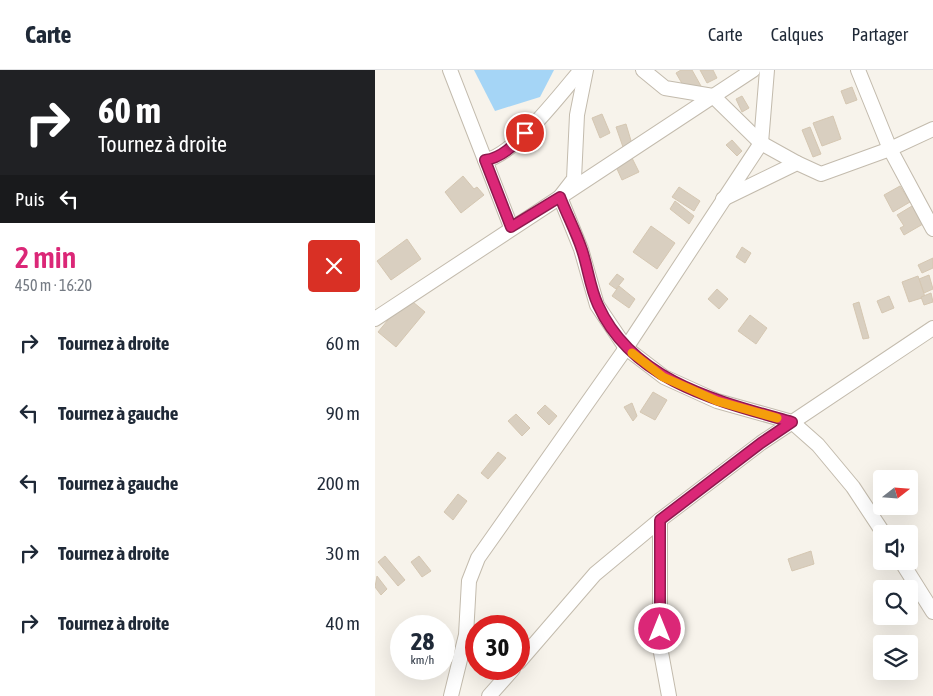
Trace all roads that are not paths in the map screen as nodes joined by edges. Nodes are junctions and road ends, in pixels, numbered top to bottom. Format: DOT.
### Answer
graph roads {
  1 [pos="450,70"];
  2 [pos="581,70"];
  3 [pos="586,70"];
  4 [pos="643,70"];
  5 [pos="753,70"];
  6 [pos="767,70"];
  7 [pos="858,70"];
  8 [pos="713,96"];
  9 [pos="933,129"];
  10 [pos="761,143"];
  11 [pos="890,149"];
  12 [pos="485,160"];
  13 [pos="797,163"];
  14 [pos="560,197"];
  15 [pos="723,199"];
  16 [pos="511,227"];
  17 [pos="933,229"];
  18 [pos="375,318"];
  19 [pos="933,328"];
  20 [pos="626,348"];
  21 [pos="792,422"];
  22 [pos="660,520"];
  23 [pos="878,525"];
  24 [pos="907,570"];
  25 [pos="933,611"];
  26 [pos="530,649"];
  27 [pos="503,680"];
  28 [pos="451,696"];
  29 [pos="489,696"];
  30 [pos="669,696"];
  1 -- 12 [label="street"];
  2 -- 12 [label="street"];
  3 -- 14 [label="street"];
  4 -- 8 [label="street"];
  5 -- 8 [label="street"];
  6 -- 10 [label="street"];
  7 -- 11 [label="street"];
  8 -- 10 [label="street"];
  8 -- 14 [label="street"];
  9 -- 11 [label="street"];
  10 -- 13 [label="street"];
  10 -- 15 [label="street"];
  11 -- 13 [label="street"];
  11 -- 17 [label="street"];
  12 -- 16 [label="street"];
  13 -- 15 [label="street"];
  14 -- 16 [label="street"];
  14 -- 20 [label="street"];
  15 -- 20 [label="street"];
  16 -- 18 [label="street"];
  19 -- 21 [label="street"];
  20 -- 21 [label="street"];
  20 -- 28 [label="street"];
  21 -- 22 [label="street"];
  21 -- 23 [label="street"];
  22 -- 26 [label="street"];
  22 -- 30 [label="street"];
  24 -- 25 [label="street"];
  27 -- 29 [label="street"];
}
